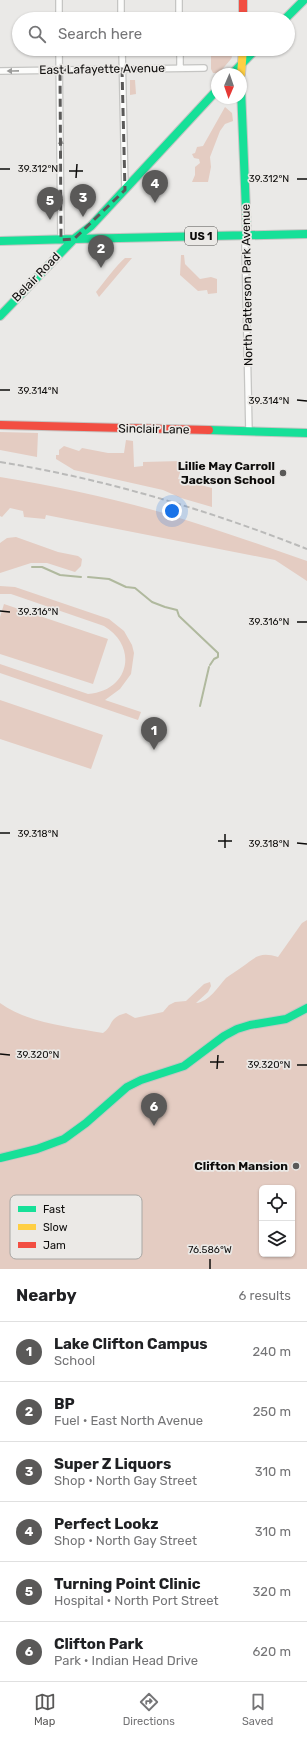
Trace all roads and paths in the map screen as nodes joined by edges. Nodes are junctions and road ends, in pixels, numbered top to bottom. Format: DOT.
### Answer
graph roads {
  1 [pos="59,0"];
  2 [pos="121,0"];
  3 [pos="179,0"];
  4 [pos="243,0"];
  5 [pos="304,0"];
  6 [pos="59,12"];
  7 [pos="121,12"];
  8 [pos="179,12"];
  9 [pos="243,12"];
  10 [pos="292,12"];
  11 [pos="59,56"];
  12 [pos="122,56"];
  13 [pos="180,56"];
  14 [pos="243,56"];
  15 [pos="249,56"];
  16 [pos="242,64"];
  17 [pos="180,68"];
  18 [pos="204,68"];
  19 [pos="238,68"];
  20 [pos="242,68"];
  21 [pos="122,69"];
  22 [pos="60,70"];
  23 [pos="0,71"];
  24 [pos="211,97"];
  25 [pos="242,104"];
  26 [pos="125,190"];
  27 [pos="307,234"];
  28 [pos="247,236"];
  29 [pos="74,239"];
  30 [pos="61,240"];
  31 [pos="0,241"];
  32 [pos="0,316"];
  33 [pos="0,425"];
  34 [pos="249,432"];
  35 [pos="307,433"];
  36 [pos="307,1008"];
  37 [pos="0,1158"];
  1 -- 6 [label="street"];
  2 -- 7 [label="street"];
  3 -- 8 [label="street"];
  4 -- 9 [label="main road"];
  5 -- 10 [label="main road"];
  11 -- 22 [label="street"];
  12 -- 21 [label="street"];
  13 -- 17 [label="street"];
  14 -- 16 [label="main road"];
  15 -- 16 [label="main road"];
  16 -- 19 [label="main road"];
  16 -- 20 [label="main road"];
  17 -- 18 [label="street, East Lafayette Avenue"];
  17 -- 21 [label="street, East Lafayette Avenue"];
  21 -- 22 [label="street, East Lafayette Avenue"];
  21 -- 26 [label="street"];
  22 -- 23 [label="street, East Lafayette Avenue, one-way"];
  30 -- 22 [label="street, one-way"];
  24 -- 26 [label="main road, Belair Road"];
  25 -- 28 [label="main road, North Patterson Park Avenue"];
  26 -- 29 [label="main road, Belair Road"];
  27 -- 28 [label="main road, US 1"];
  28 -- 29 [label="main road, US 1"];
  28 -- 34 [label="street, North Patterson Park Avenue"];
  29 -- 30 [label="main road"];
  29 -- 32 [label="main road, Belair Road"];
  30 -- 31 [label="main road"];
  33 -- 34 [label="main road, Sinclair Lane"];
  34 -- 35 [label="main road, Sinclair Lane"];
  36 -- 37 [label="main road"];
}
